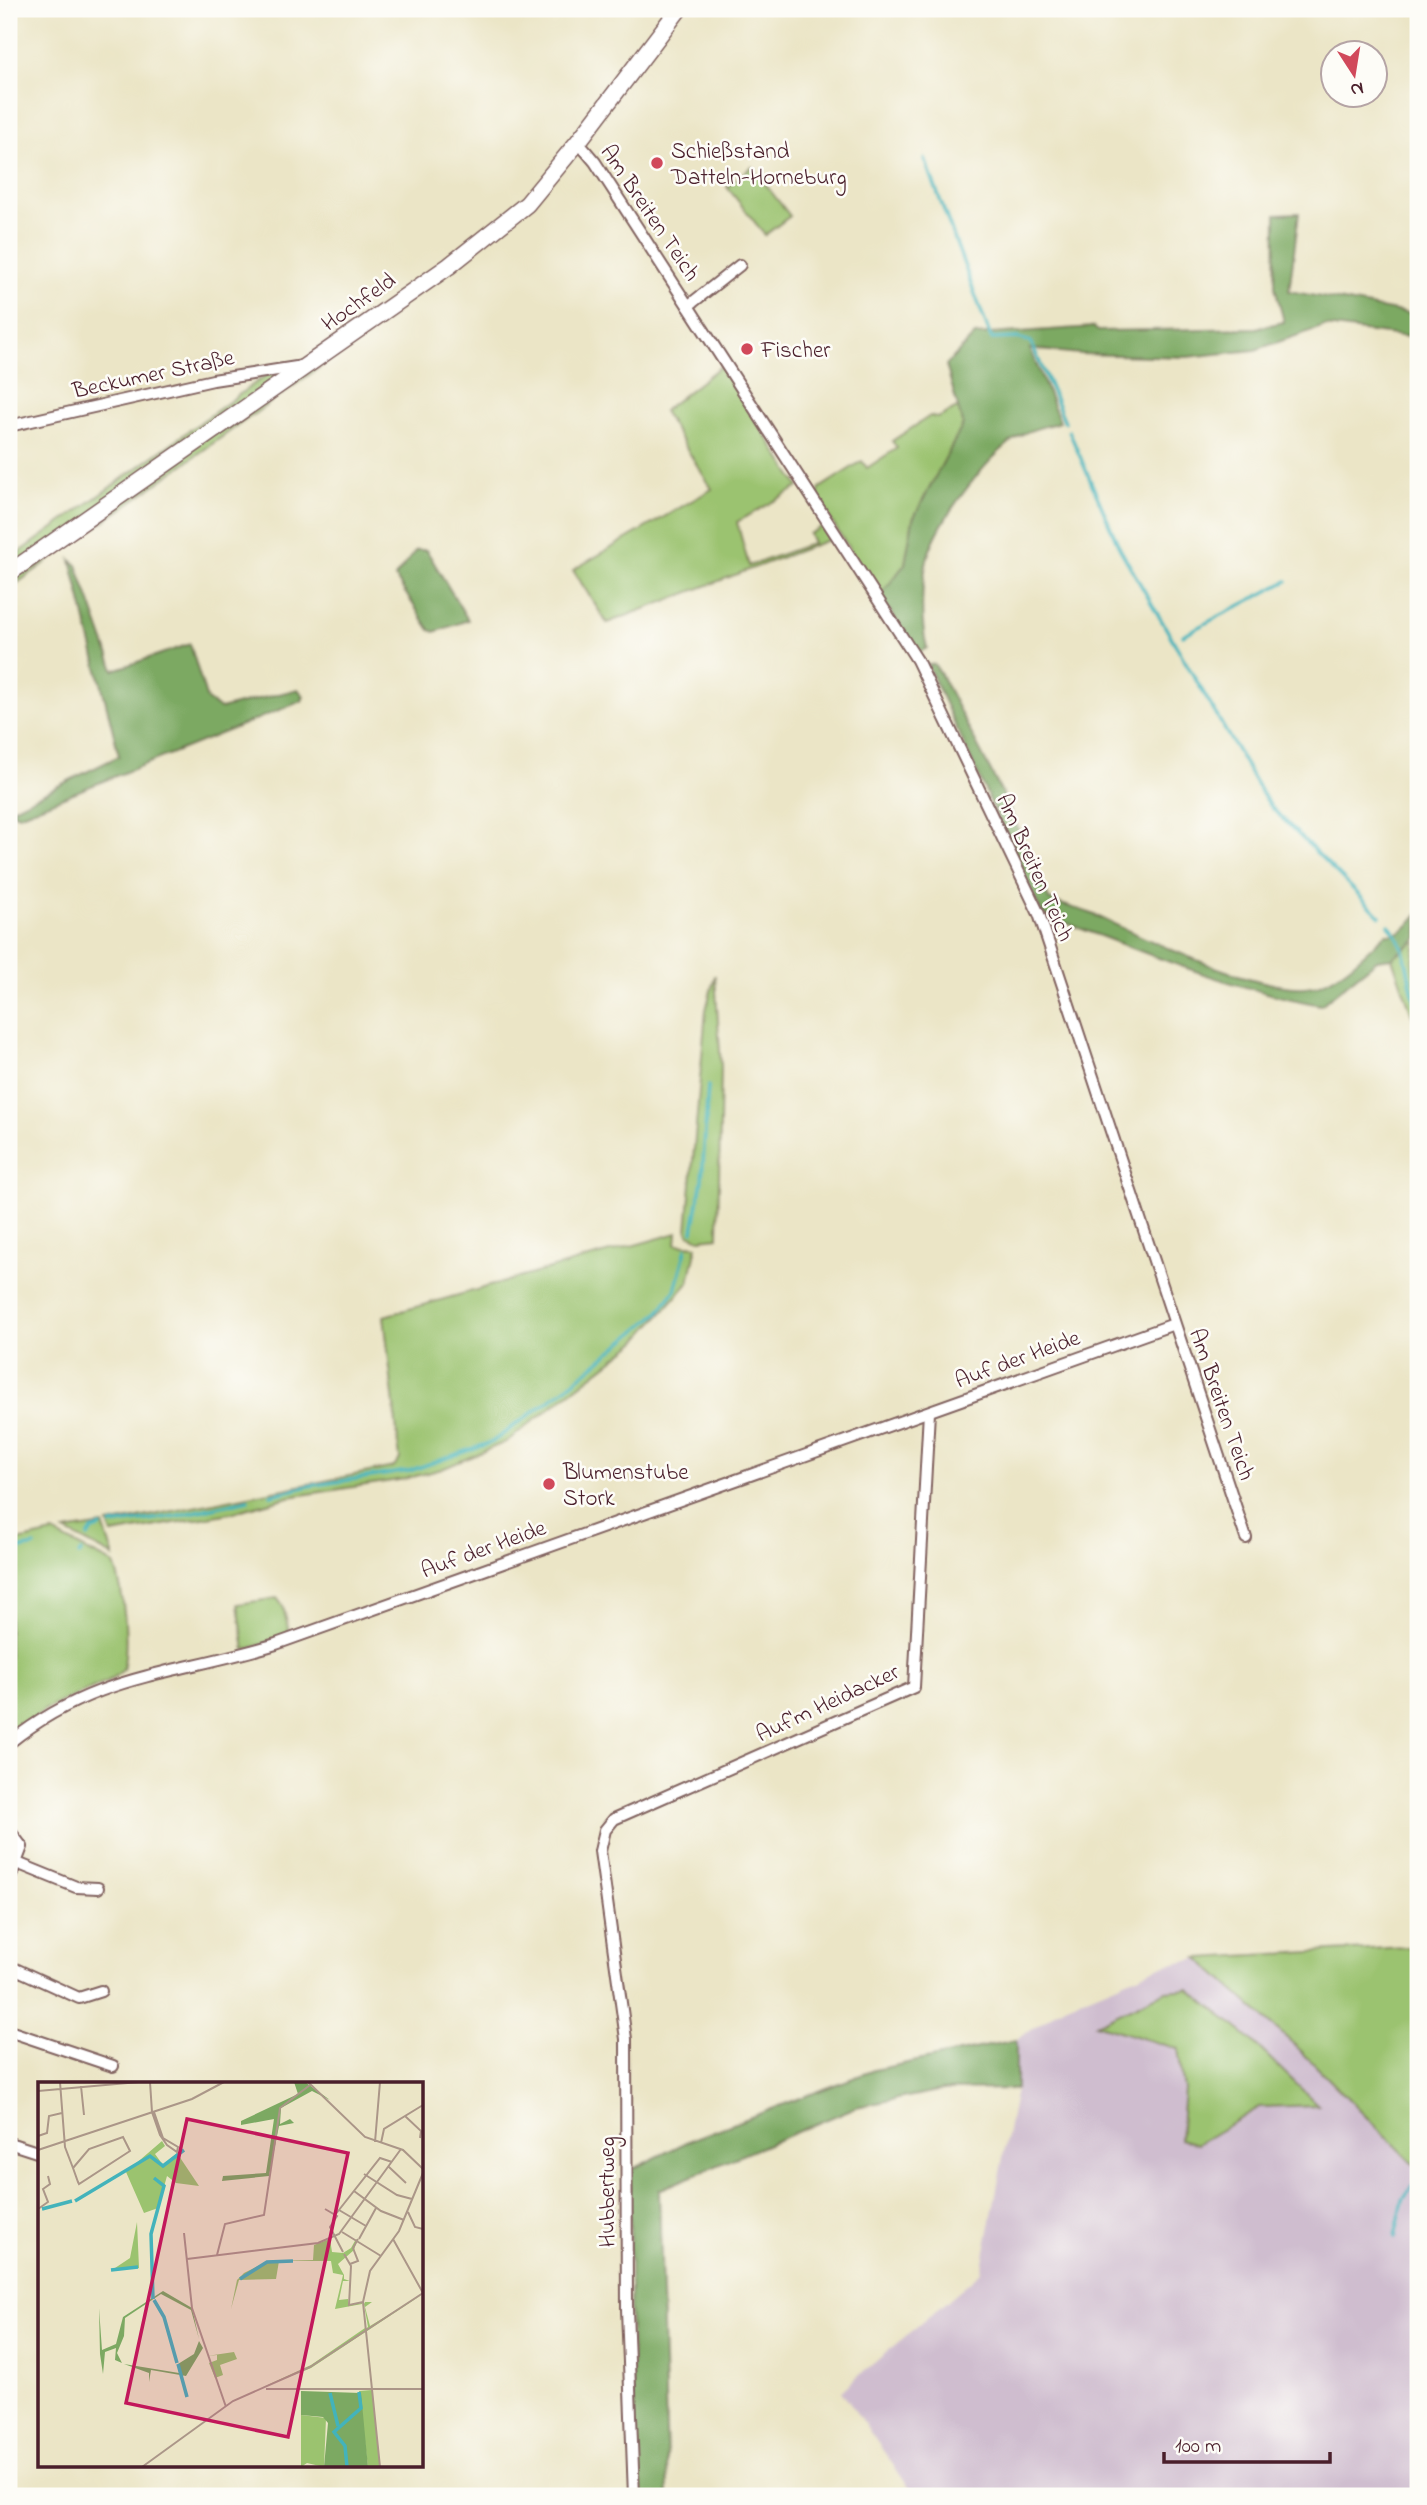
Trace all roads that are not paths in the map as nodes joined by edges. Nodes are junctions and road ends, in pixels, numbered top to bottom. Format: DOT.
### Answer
graph roads {
  1 [pos="679,9"];
  2 [pos="578,142"];
  3 [pos="740,265"];
  4 [pos="688,306"];
  5 [pos="306,365"];
  6 [pos="9,426"];
  7 [pos="9,573"];
  8 [pos="1174,1324"];
  9 [pos="929,1412"];
  10 [pos="1246,1538"];
  11 [pos="9,1743"];
  12 [pos="9,1830"];
  13 [pos="17,1863"];
  14 [pos="9,1881"];
  15 [pos="98,1888"];
  16 [pos="605,1891"];
  17 [pos="9,1966"];
  18 [pos="101,1991"];
  19 [pos="9,2031"];
  20 [pos="113,2066"];
  21 [pos="9,2143"];
  22 [pos="38,2152"];
  23 [pos="634,2496"];
  1 -- 2 [label="street, Hochfeld"];
  2 -- 4 [label="street, Am Breiten Teich"];
  2 -- 5 [label="street, Hochfeld"];
  3 -- 4 [label="street, Am Breiten Teich"];
  4 -- 8 [label="street, Am Breiten Teich"];
  5 -- 6 [label="street, Beckumer Straße"];
  5 -- 7 [label="street, Hochfeld"];
  8 -- 9 [label="street, Auf der Heide"];
  8 -- 10 [label="street, Am Breiten Teich"];
  9 -- 11 [label="street, Auf der Heide"];
  9 -- 16 [label="street, Auf'm Heidacker"];
  12 -- 13 [label="street"];
  13 -- 14 [label="street"];
  13 -- 15 [label="street"];
  16 -- 23 [label="street, Hubbertweg"];
  17 -- 18 [label="street"];
  19 -- 20 [label="street"];
  21 -- 22 [label="street"];
}
